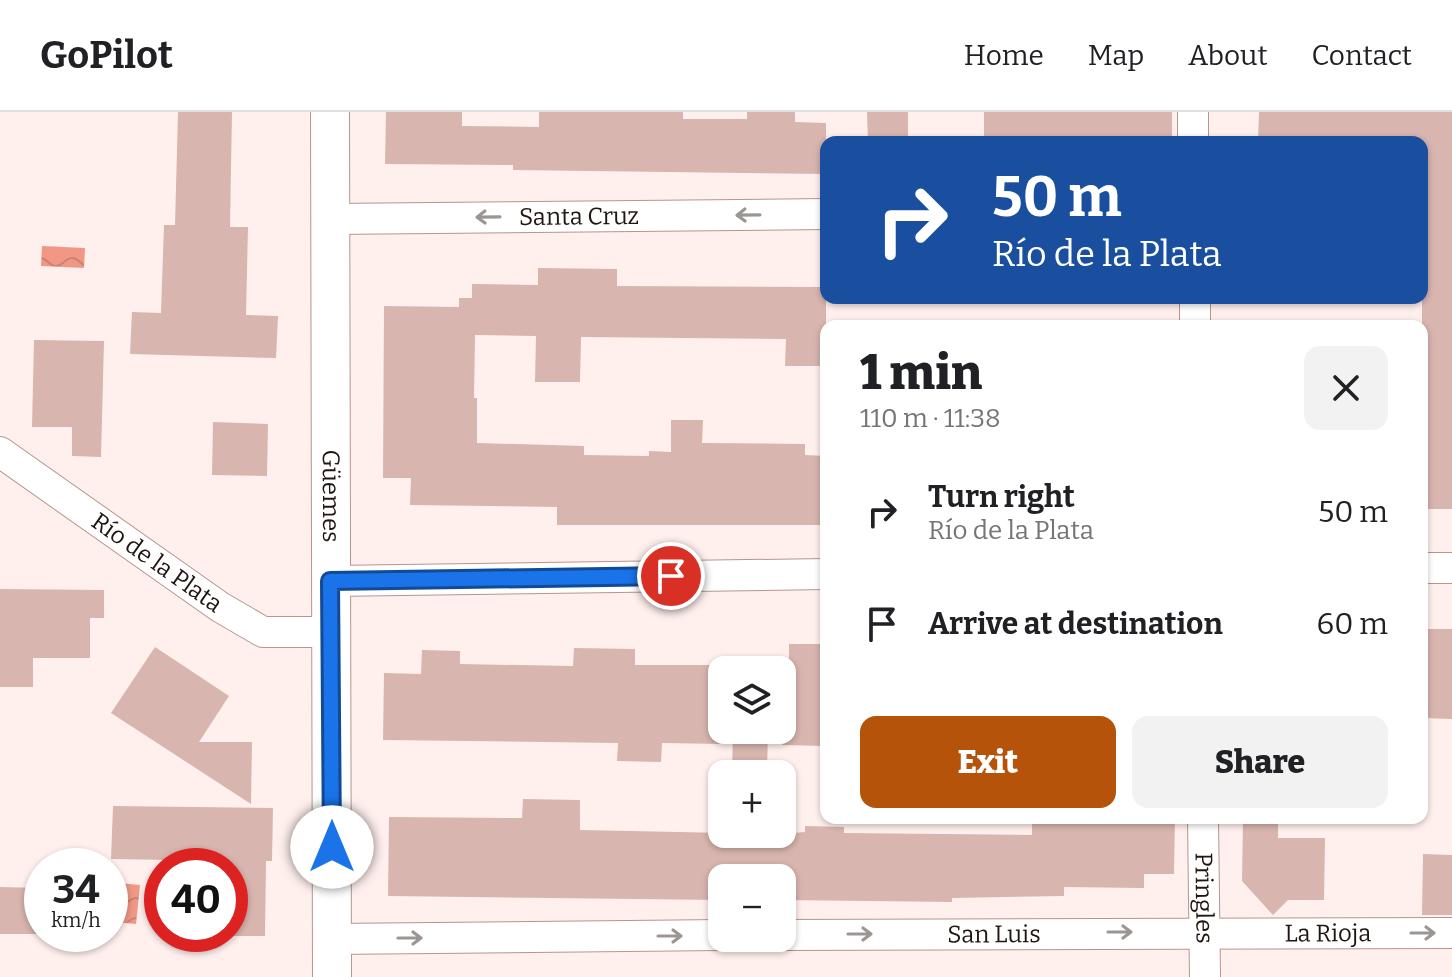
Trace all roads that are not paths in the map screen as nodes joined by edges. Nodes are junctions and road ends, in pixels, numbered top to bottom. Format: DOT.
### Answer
graph roads {
  1 [pos="330,112"];
  2 [pos="1193,112"];
  3 [pos="1193,136"];
  4 [pos="820,214"];
  5 [pos="331,219"];
  6 [pos="0,452"];
  7 [pos="1428,568"];
  8 [pos="1452,568"];
  9 [pos="820,574"];
  10 [pos="330,581"];
  11 [pos="330,632"];
  12 [pos="1203,824"];
  13 [pos="1205,931"];
  14 [pos="1452,933"];
  15 [pos="708,935"];
  16 [pos="796,935"];
  17 [pos="332,939"];
  18 [pos="332,977"];
  19 [pos="1205,977"];
  1 -- 5 [label="street, Güemes"];
  2 -- 3 [label="street"];
  4 -- 5 [label="street, Santa Cruz, one-way"];
  5 -- 10 [label="street, Güemes"];
  6 -- 11 [label="street, Río de la Plata"];
  7 -- 8 [label="street"];
  9 -- 10 [label="street"];
  10 -- 11 [label="street, Güemes"];
  11 -- 17 [label="street, Güemes"];
  12 -- 13 [label="street, Pringles"];
  13 -- 14 [label="street, La Rioja, one-way"];
  16 -- 13 [label="street, San Luis, one-way"];
  13 -- 19 [label="street, Pringles"];
  17 -- 15 [label="street, one-way"];
  17 -- 18 [label="street, Güemes"];
}
